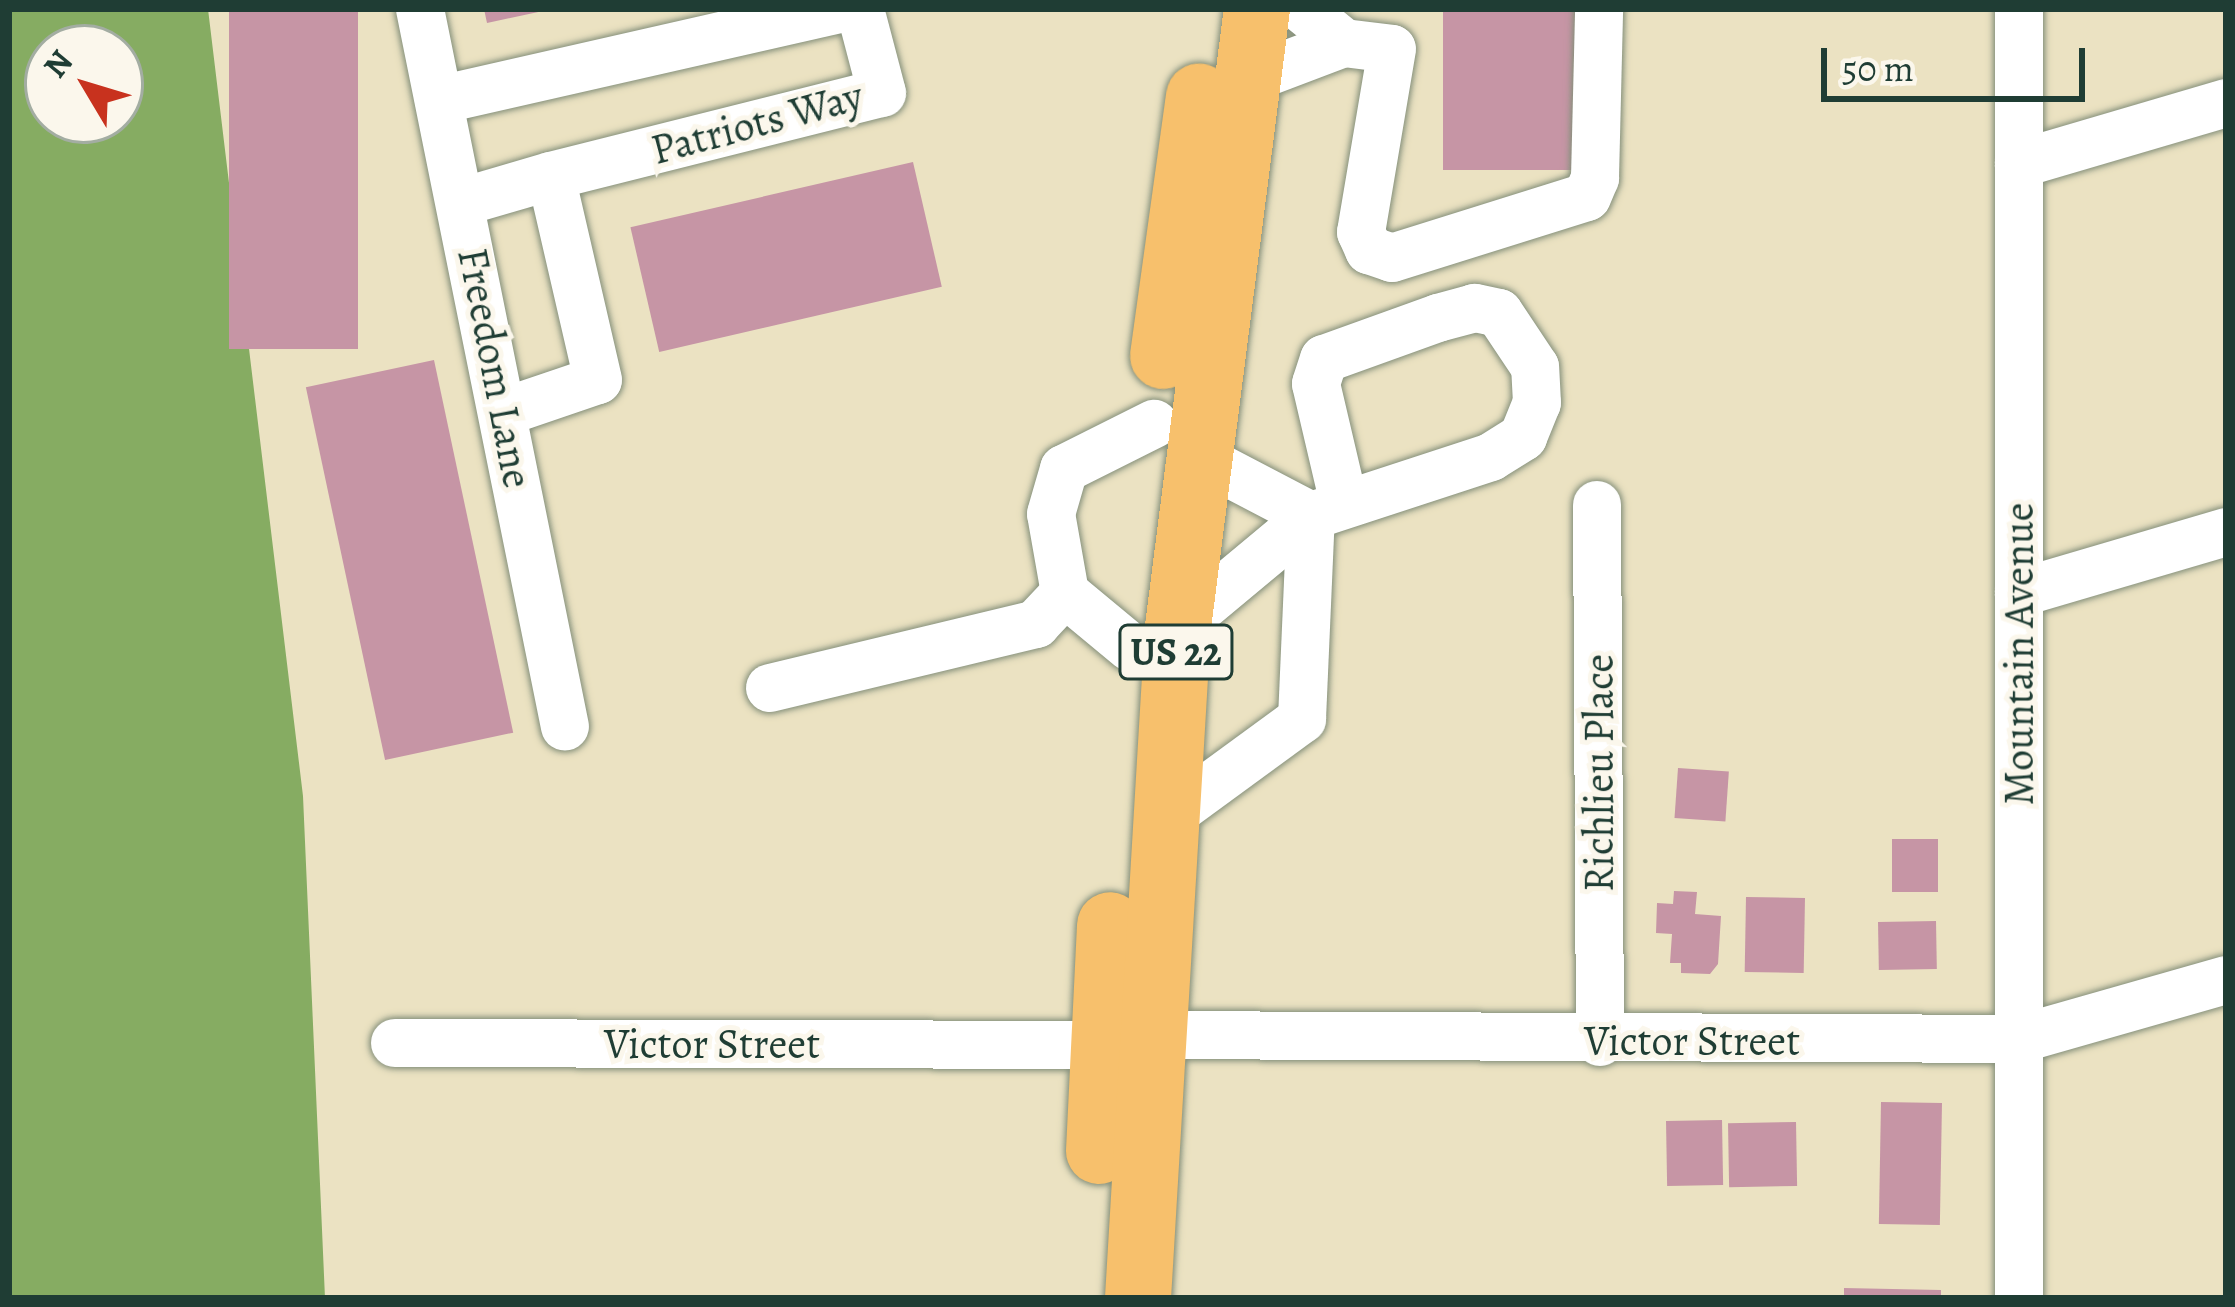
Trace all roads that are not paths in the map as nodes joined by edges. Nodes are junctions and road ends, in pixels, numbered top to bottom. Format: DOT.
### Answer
graph roads {
  1 [pos="420,9"];
  2 [pos="838,9"];
  3 [pos="860,9"];
  4 [pos="1212,9"];
  5 [pos="1257,9"];
  6 [pos="1302,9"];
  7 [pos="1599,9"];
  8 [pos="2019,9"];
  9 [pos="1395,29"];
  10 [pos="1344,43"];
  11 [pos="1246,80"];
  12 [pos="439,100"];
  13 [pos="2226,103"];
  14 [pos="2019,164"];
  15 [pos="551,176"];
  16 [pos="462,202"];
  17 [pos="504,412"];
  18 [pos="1175,440"];
  19 [pos="1597,505"];
  20 [pos="1328,510"];
  21 [pos="2226,532"];
  22 [pos="1065,593"];
  23 [pos="2019,593"];
  24 [pos="1154,637"];
  25 [pos="770,688"];
  26 [pos="566,727"];
  27 [pos="1160,823"];
  28 [pos="2226,980"];
  29 [pos="2019,1039"];
  30 [pos="1125,1040"];
  31 [pos="1600,1042"];
  32 [pos="395,1043"];
  33 [pos="1094,1298"];
  34 [pos="1138,1298"];
  35 [pos="2019,1298"];
  1 -- 12 [label="street, Freedom Lane"];
  2 -- 12 [label="street"];
  3 -- 15 [label="street, Patriots Way"];
  4 -- 18 [label="highway, US 22"];
  5 -- 11 [label="highway, US 22"];
  6 -- 10 [label="street"];
  7 -- 9 [label="street"];
  8 -- 14 [label="street, Mountain Avenue"];
  9 -- 10 [label="street"];
  10 -- 11 [label="street"];
  11 -- 18 [label="highway, US 22"];
  12 -- 16 [label="street, Freedom Lane"];
  13 -- 14 [label="street"];
  14 -- 23 [label="street, Mountain Avenue"];
  15 -- 16 [label="street, Patriots Way"];
  15 -- 17 [label="street"];
  16 -- 17 [label="street, Freedom Lane"];
  17 -- 26 [label="street, Freedom Lane"];
  18 -- 20 [label="street"];
  18 -- 22 [label="street"];
  18 -- 24 [label="highway, US 22"];
  19 -- 31 [label="street, Richlieu Place"];
  20 -- 20 [label="street"];
  20 -- 24 [label="street"];
  20 -- 27 [label="street"];
  21 -- 23 [label="street"];
  22 -- 24 [label="street"];
  22 -- 25 [label="street"];
  23 -- 29 [label="street, Mountain Avenue"];
  24 -- 27 [label="highway, US 22"];
  24 -- 30 [label="highway, US 22"];
  27 -- 30 [label="highway, US 22"];
  28 -- 29 [label="street, Victor Street"];
  29 -- 31 [label="street, Victor Street"];
  29 -- 35 [label="street, Mountain Avenue"];
  30 -- 31 [label="street, Victor Street"];
  30 -- 32 [label="street, Victor Street"];
  30 -- 33 [label="highway, US 22"];
  30 -- 34 [label="highway, US 22"];
}
